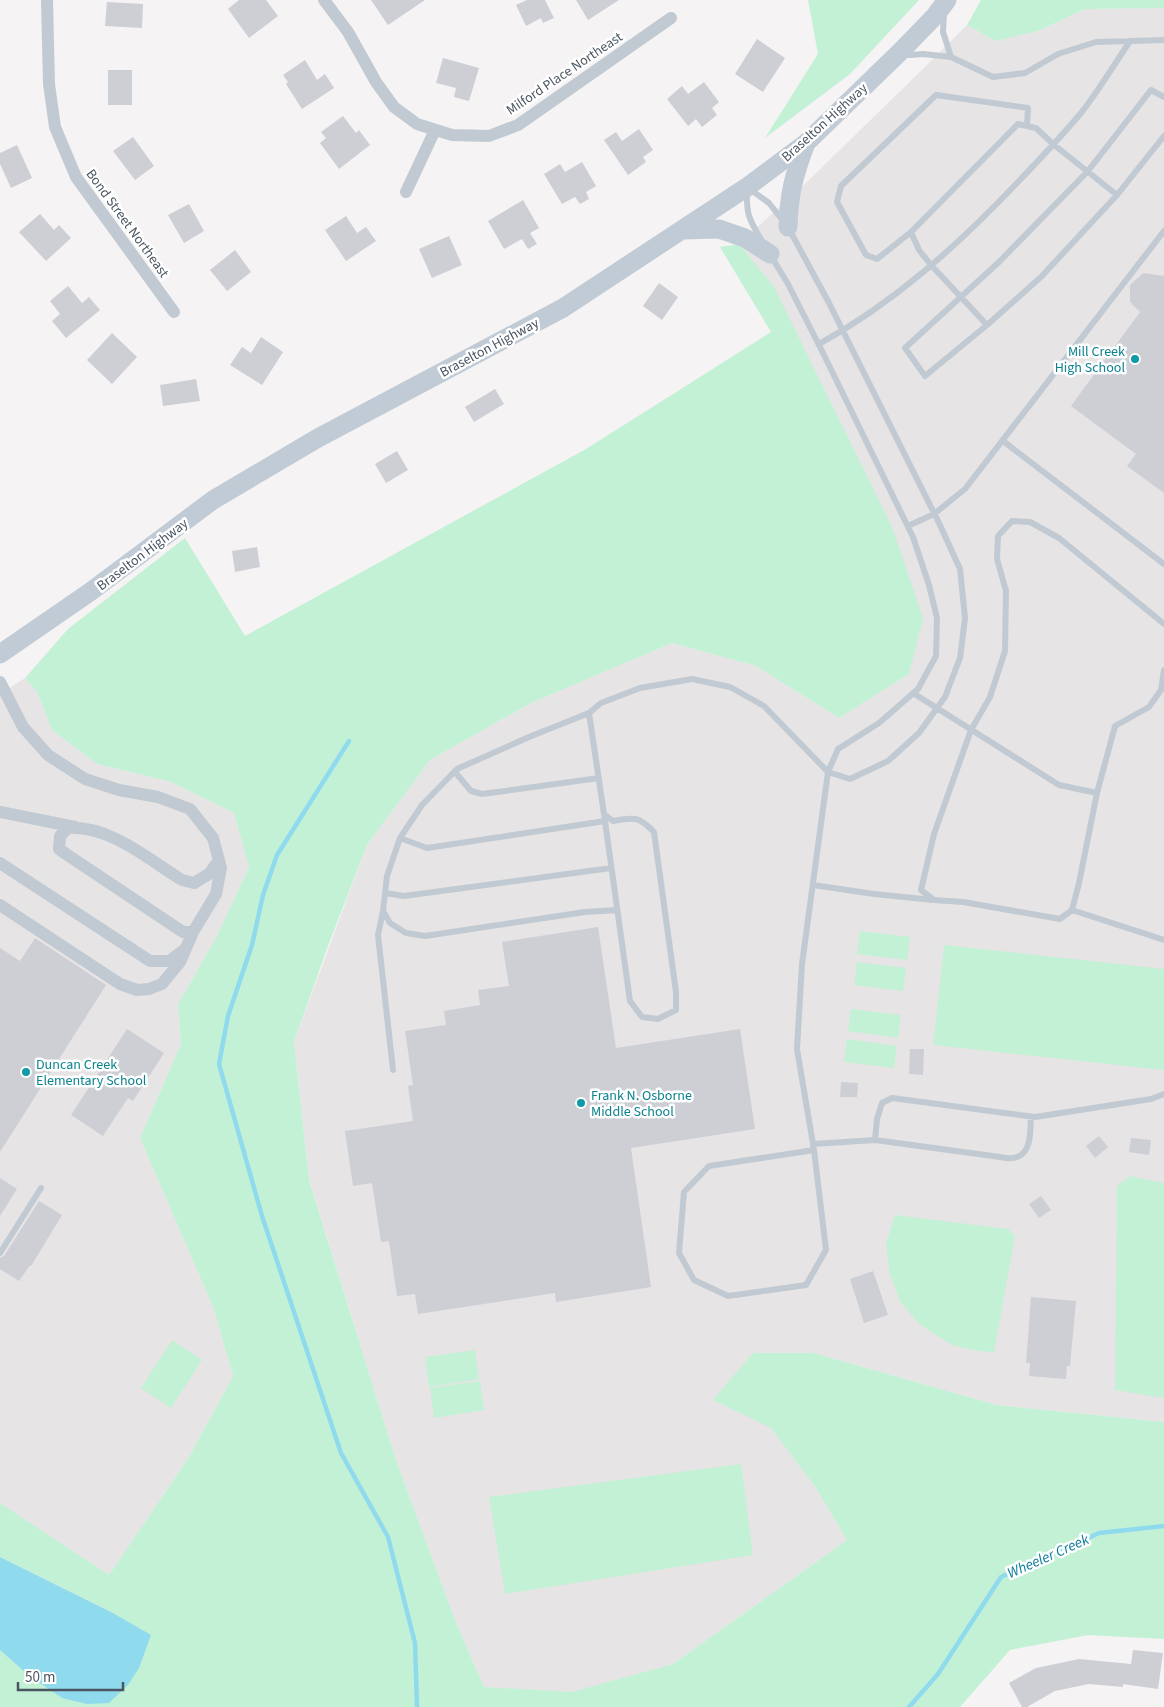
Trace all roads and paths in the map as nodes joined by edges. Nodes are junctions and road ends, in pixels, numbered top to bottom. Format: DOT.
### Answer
graph roads {
  1 [pos="47,0"];
  2 [pos="324,0"];
  3 [pos="946,2"];
  4 [pos="671,18"];
  5 [pos="1164,40"];
  6 [pos="1130,41"];
  7 [pos="900,52"];
  8 [pos="951,57"];
  9 [pos="1164,97"];
  10 [pos="1027,126"];
  11 [pos="435,130"];
  12 [pos="1164,136"];
  13 [pos="806,143"];
  14 [pos="1053,144"];
  15 [pos="1088,171"];
  16 [pos="747,187"];
  17 [pos="406,192"];
  18 [pos="1117,194"];
  19 [pos="788,227"];
  20 [pos="682,230"];
  21 [pos="1164,231"];
  22 [pos="911,232"];
  23 [pos="770,254"];
  24 [pos="931,265"];
  25 [pos="961,297"];
  26 [pos="174,312"];
  27 [pos="987,325"];
  28 [pos="843,331"];
  29 [pos="818,344"];
  30 [pos="1003,441"];
  31 [pos="934,514"];
  32 [pos="908,526"];
  33 [pos="1164,564"];
  34 [pos="1164,624"];
  35 [pos="0,654"];
  36 [pos="1164,670"];
  37 [pos="0,682"];
  38 [pos="913,693"];
  39 [pos="937,708"];
  40 [pos="589,713"];
  41 [pos="971,730"];
  42 [pos="455,772"];
  43 [pos="828,772"];
  44 [pos="599,778"];
  45 [pos="1096,793"];
  46 [pos="0,812"];
  47 [pos="605,817"];
  48 [pos="75,828"];
  49 [pos="400,838"];
  50 [pos="219,860"];
  51 [pos="0,863"];
  52 [pos="611,868"];
  53 [pos="813,885"];
  54 [pos="385,893"];
  55 [pos="934,900"];
  56 [pos="0,905"];
  57 [pos="617,910"];
  58 [pos="1072,910"];
  59 [pos="383,911"];
  60 [pos="194,932"];
  61 [pos="1164,940"];
  62 [pos="186,948"];
  63 [pos="393,1070"];
  64 [pos="1164,1094"];
  65 [pos="1031,1117"];
  66 [pos="874,1140"];
  67 [pos="814,1147"];
  68 [pos="41,1188"];
  69 [pos="0,1253"];
  1 -- 26 [label="street, Bond Street Northeast"];
  2 -- 11 [label="street, Milford Place Northeast"];
  3 -- 7 [label="main road, Braselton Highway"];
  3 -- 8 [label="lane"];
  4 -- 11 [label="street, Milford Place Northeast"];
  5 -- 6 [label="lane"];
  6 -- 8 [label="lane"];
  6 -- 14 [label="lane"];
  7 -- 8 [label="lane"];
  7 -- 13 [label="main road, Braselton Highway"];
  9 -- 15 [label="lane"];
  10 -- 14 [label="lane"];
  10 -- 22 [label="lane"];
  10 -- 22 [label="lane"];
  11 -- 17 [label="street"];
  12 -- 18 [label="lane"];
  13 -- 16 [label="main road, Braselton Highway"];
  13 -- 19 [label="main road"];
  14 -- 15 [label="lane"];
  14 -- 24 [label="lane"];
  15 -- 18 [label="lane"];
  15 -- 25 [label="lane"];
  16 -- 19 [label="lane"];
  16 -- 20 [label="main road, Braselton Highway"];
  16 -- 23 [label="lane"];
  18 -- 27 [label="lane"];
  19 -- 28 [label="lane"];
  20 -- 23 [label="main road"];
  20 -- 35 [label="main road, Braselton Highway"];
  21 -- 30 [label="lane"];
  22 -- 24 [label="lane"];
  23 -- 29 [label="lane"];
  24 -- 25 [label="lane"];
  24 -- 28 [label="lane"];
  25 -- 27 [label="lane"];
  25 -- 27 [label="lane"];
  28 -- 29 [label="lane"];
  28 -- 31 [label="lane"];
  29 -- 32 [label="lane"];
  30 -- 31 [label="lane"];
  30 -- 33 [label="lane"];
  31 -- 32 [label="lane"];
  31 -- 39 [label="lane"];
  32 -- 38 [label="lane"];
  34 -- 41 [label="lane"];
  36 -- 45 [label="lane"];
  37 -- 50 [label="street"];
  38 -- 39 [label="lane"];
  38 -- 43 [label="lane"];
  39 -- 41 [label="lane"];
  39 -- 43 [label="lane"];
  40 -- 42 [label="lane"];
  40 -- 43 [label="lane"];
  40 -- 44 [label="lane"];
  41 -- 45 [label="lane"];
  41 -- 55 [label="lane"];
  42 -- 44 [label="lane"];
  42 -- 49 [label="lane"];
  43 -- 53 [label="lane"];
  44 -- 47 [label="lane"];
  45 -- 58 [label="lane"];
  46 -- 48 [label="street"];
  47 -- 49 [label="lane"];
  47 -- 52 [label="lane"];
  47 -- 57 [label="lane"];
  48 -- 50 [label="street"];
  48 -- 60 [label="street"];
  49 -- 54 [label="lane"];
  50 -- 60 [label="street"];
  51 -- 62 [label="street"];
  52 -- 54 [label="lane"];
  52 -- 57 [label="lane"];
  53 -- 55 [label="lane"];
  53 -- 67 [label="lane"];
  54 -- 59 [label="lane"];
  55 -- 58 [label="lane"];
  56 -- 62 [label="street"];
  57 -- 59 [label="lane"];
  58 -- 61 [label="lane"];
  59 -- 63 [label="lane"];
  60 -- 62 [label="street"];
  64 -- 65 [label="lane"];
  65 -- 66 [label="lane"];
  65 -- 66 [label="lane"];
  66 -- 67 [label="lane"];
  67 -- 67 [label="lane"];
  68 -- 69 [label="lane"];
}
